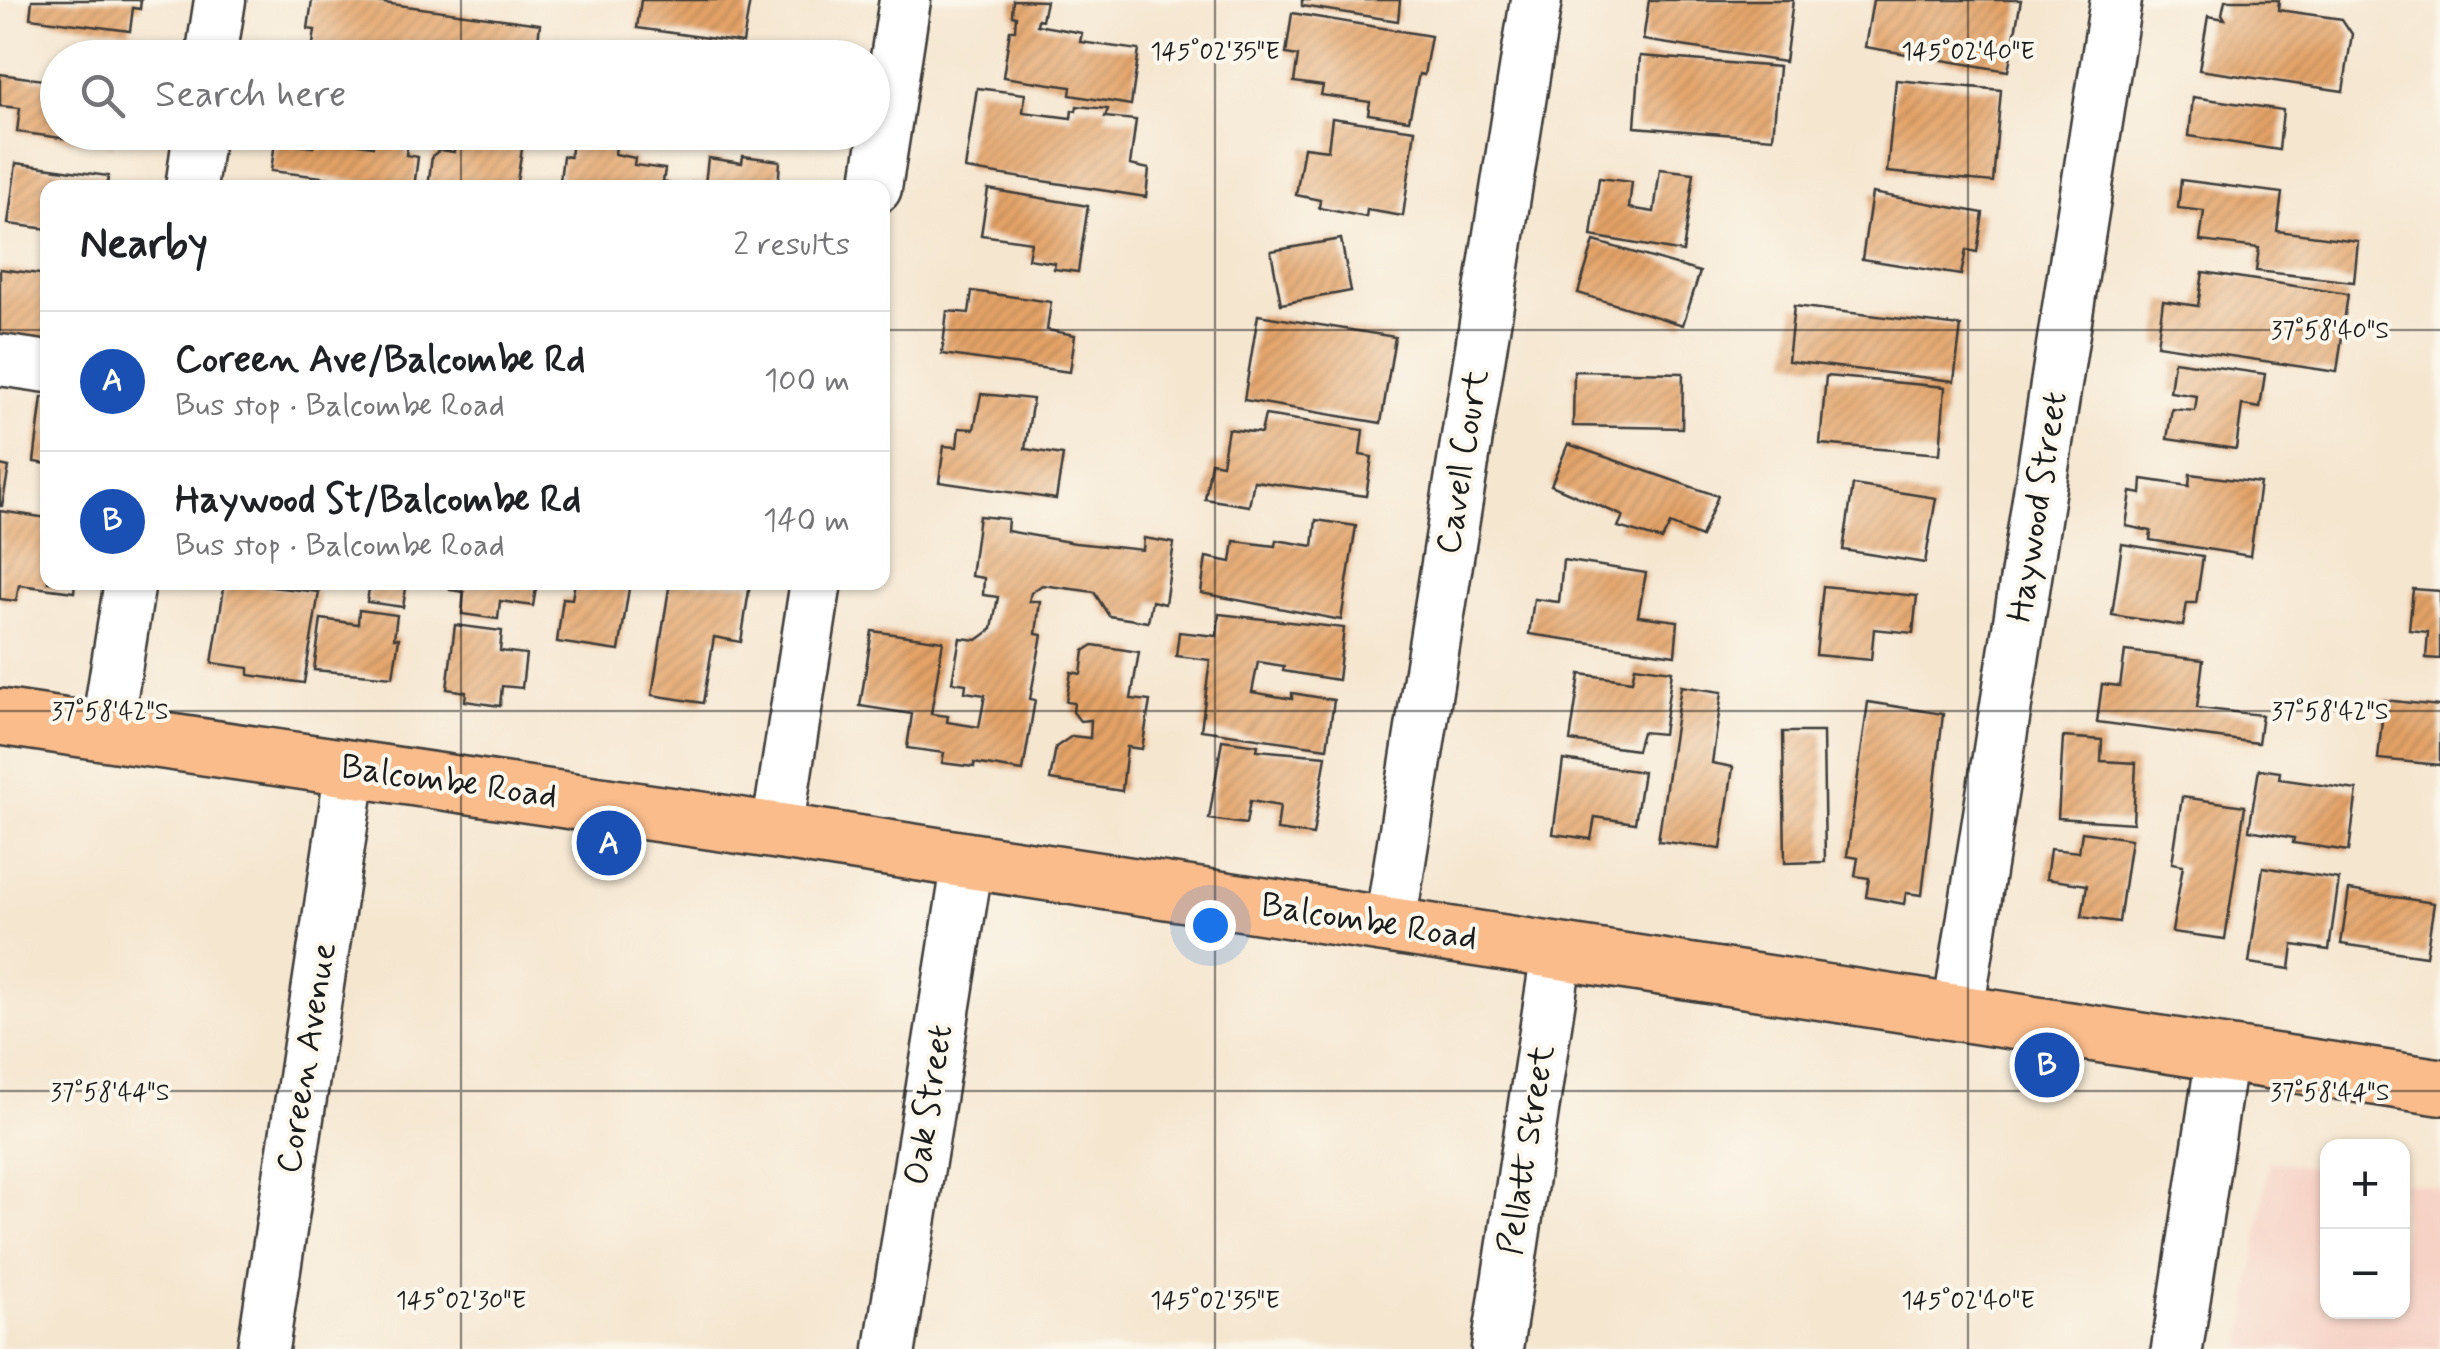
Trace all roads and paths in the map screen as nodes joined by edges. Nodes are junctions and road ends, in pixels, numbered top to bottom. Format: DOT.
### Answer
graph roads {
  1 [pos="220,0"];
  2 [pos="905,0"];
  3 [pos="1536,0"];
  4 [pos="2116,0"];
  5 [pos="214,40"];
  6 [pos="890,97"];
  7 [pos="197,150"];
  8 [pos="882,150"];
  9 [pos="192,180"];
  10 [pos="877,180"];
  11 [pos="0,360"];
  12 [pos="40,366"];
  13 [pos="129,590"];
  14 [pos="815,590"];
  15 [pos="0,717"];
  16 [pos="106,733"];
  17 [pos="351,767"];
  18 [pos="776,831"];
  19 [pos="968,861"];
  20 [pos="1390,925"];
  21 [pos="1558,952"];
  22 [pos="1958,1013"];
  23 [pos="2222,1054"];
  24 [pos="2440,1088"];
  25 [pos="263,1349"];
  26 [pos="890,1349"];
  27 [pos="1496,1349"];
  28 [pos="2177,1349"];
  1 -- 5 [label="street"];
  2 -- 6 [label="street"];
  3 -- 20 [label="street, Cavell Court"];
  4 -- 22 [label="street, Haywood Street"];
  7 -- 9 [label="street"];
  8 -- 10 [label="street"];
  11 -- 12 [label="street"];
  13 -- 16 [label="street"];
  14 -- 18 [label="street"];
  15 -- 16 [label="main road, Balcombe Road"];
  16 -- 17 [label="main road, Balcombe Road"];
  17 -- 18 [label="main road, Balcombe Road"];
  17 -- 25 [label="street, Coreen Avenue"];
  18 -- 19 [label="main road, Balcombe Road"];
  19 -- 20 [label="main road, Balcombe Road"];
  19 -- 26 [label="street, Oak Street"];
  20 -- 21 [label="main road, Balcombe Road"];
  21 -- 22 [label="main road, Balcombe Road"];
  21 -- 27 [label="street, Pellatt Street"];
  22 -- 23 [label="main road, Balcombe Road"];
  23 -- 24 [label="main road, Balcombe Road"];
  23 -- 28 [label="street"];
}
